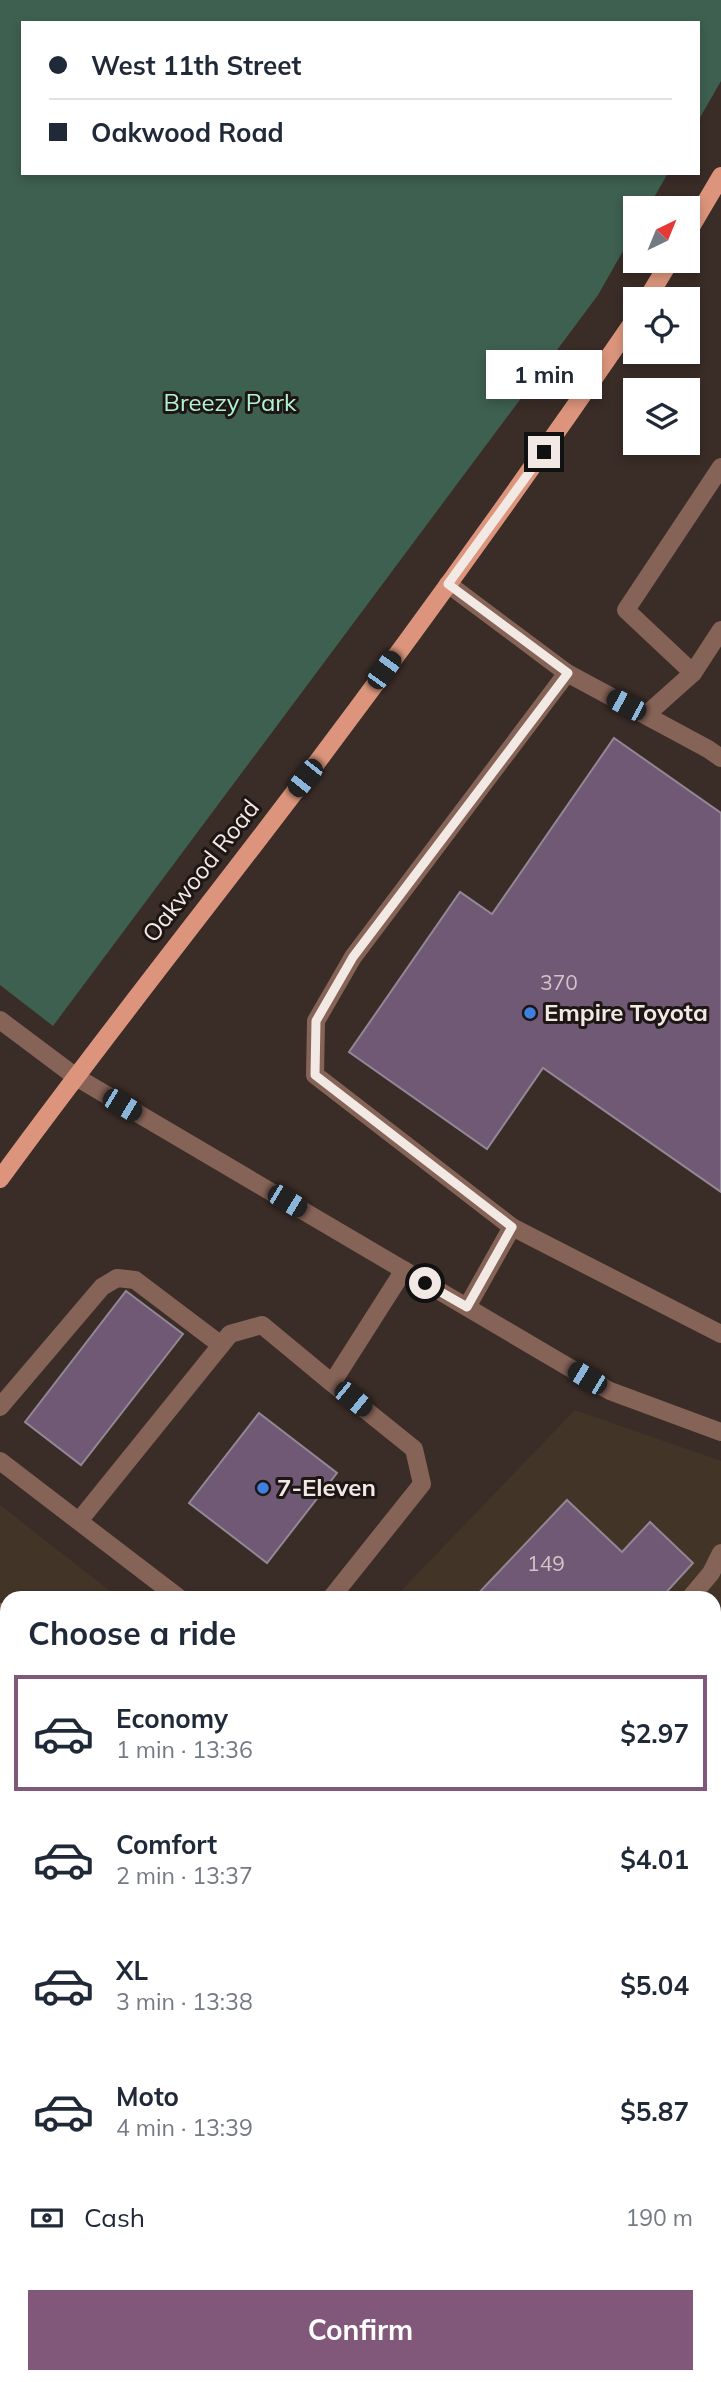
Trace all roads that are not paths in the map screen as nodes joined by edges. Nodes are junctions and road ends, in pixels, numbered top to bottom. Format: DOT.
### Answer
graph roads {
  1 [pos="721,176"];
  2 [pos="700,212"];
  3 [pos="623,337"];
  4 [pos="721,467"];
  5 [pos="448,584"];
  6 [pos="721,631"];
  7 [pos="568,673"];
  8 [pos="693,673"];
  9 [pos="646,715"];
  10 [pos="721,758"];
  11 [pos="0,1020"];
  12 [pos="76,1077"];
  13 [pos="0,1179"];
  14 [pos="512,1227"];
  15 [pos="404,1270"];
  16 [pos="467,1307"];
  17 [pos="721,1334"];
  18 [pos="221,1345"];
  19 [pos="332,1382"];
  20 [pos="0,1407"];
  21 [pos="721,1432"];
  22 [pos="0,1461"];
  23 [pos="79,1521"];
  24 [pos="721,1553"];
  25 [pos="170,1591"];
  26 [pos="337,1591"];
  27 [pos="696,1591"];
  1 -- 2 [label="main road"];
  3 -- 5 [label="main road, Oakwood Road"];
  4 -- 8 [label="street"];
  5 -- 7 [label="street"];
  5 -- 12 [label="main road, Oakwood Road"];
  6 -- 8 [label="street"];
  7 -- 9 [label="street"];
  7 -- 14 [label="street"];
  8 -- 9 [label="street"];
  9 -- 10 [label="street"];
  11 -- 12 [label="street"];
  12 -- 13 [label="main road, Oakwood Road"];
  12 -- 15 [label="street"];
  14 -- 16 [label="street"];
  14 -- 17 [label="street"];
  15 -- 16 [label="street"];
  15 -- 19 [label="street"];
  16 -- 21 [label="street"];
  18 -- 19 [label="street"];
  18 -- 20 [label="street"];
  18 -- 23 [label="street"];
  19 -- 26 [label="street"];
  22 -- 23 [label="street"];
  23 -- 25 [label="street"];
  24 -- 27 [label="street"];
}
